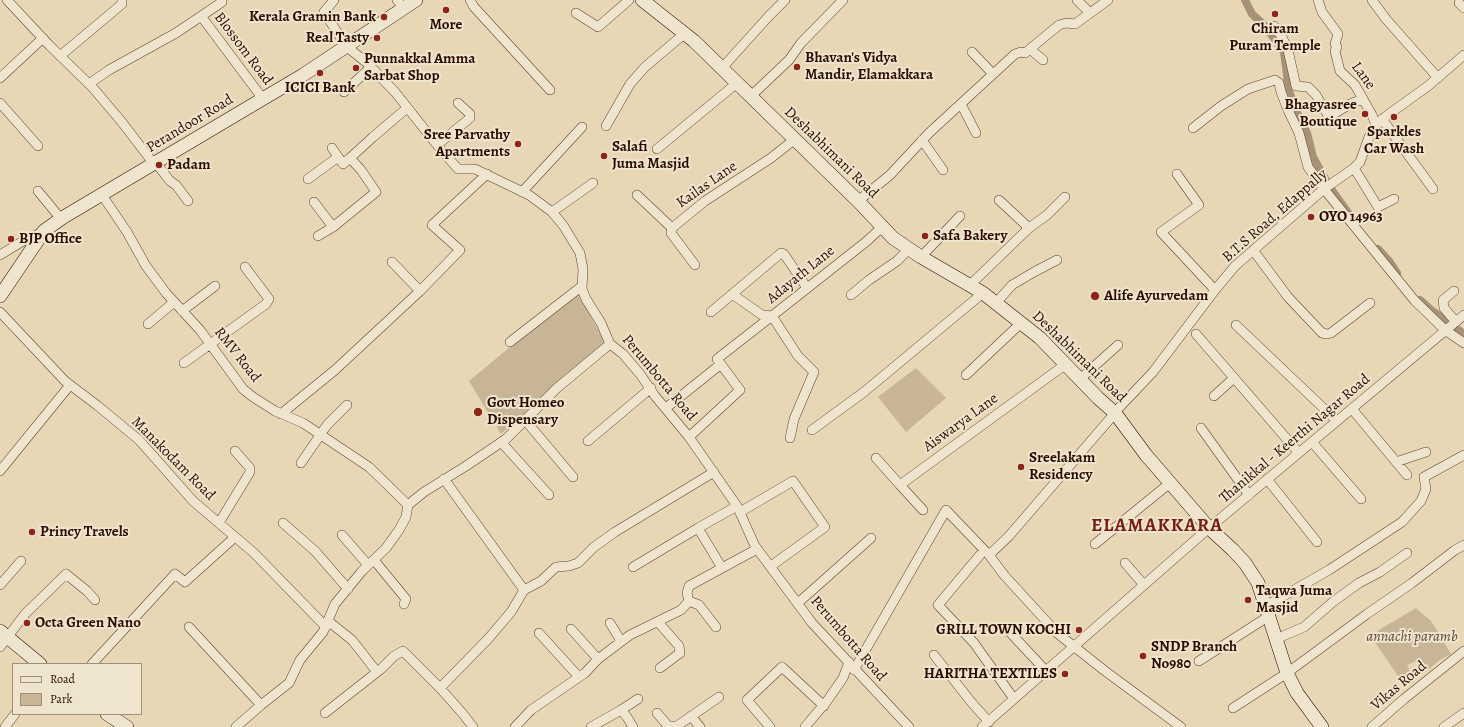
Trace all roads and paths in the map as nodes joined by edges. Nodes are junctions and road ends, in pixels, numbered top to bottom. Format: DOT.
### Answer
graph roads {
  1 [pos="7,0"];
  2 [pos="122,0"];
  3 [pos="221,0"];
  4 [pos="334,0"];
  5 [pos="416,0"];
  6 [pos="470,0"];
  7 [pos="629,0"];
  8 [pos="785,0"];
  9 [pos="843,0"];
  10 [pos="1077,0"];
  11 [pos="1108,0"];
  12 [pos="1318,0"];
  13 [pos="1372,0"];
  14 [pos="648,2"];
  15 [pos="400,4"];
  16 [pos="576,13"];
  17 [pos="1090,14"];
  18 [pos="201,16"];
  19 [pos="1274,26"];
  20 [pos="684,34"];
  21 [pos="43,38"];
  22 [pos="346,46"];
  23 [pos="1030,50"];
  24 [pos="972,52"];
  25 [pos="1464,55"];
  26 [pos="60,56"];
  27 [pos="1043,60"];
  28 [pos="371,67"];
  29 [pos="722,68"];
  30 [pos="993,74"];
  31 [pos="0,78"];
  32 [pos="1438,78"];
  33 [pos="737,83"];
  34 [pos="89,84"];
  35 [pos="550,90"];
  36 [pos="344,92"];
  37 [pos="751,96"];
  38 [pos="263,99"];
  39 [pos="1362,99"];
  40 [pos="0,103"];
  41 [pos="458,103"];
  42 [pos="962,104"];
  43 [pos="407,108"];
  44 [pos="1379,122"];
  45 [pos="606,126"];
  46 [pos="582,127"];
  47 [pos="1193,128"];
  48 [pos="976,133"];
  49 [pos="795,139"];
  50 [pos="922,140"];
  51 [pos="437,145"];
  52 [pos="38,146"];
  53 [pos="332,148"];
  54 [pos="657,149"];
  55 [pos="338,156"];
  56 [pos="350,158"];
  57 [pos="155,163"];
  58 [pos="1354,168"];
  59 [pos="943,170"];
  60 [pos="487,174"];
  61 [pos="1177,174"];
  62 [pos="308,179"];
  63 [pos="593,183"];
  64 [pos="1324,189"];
  65 [pos="1433,189"];
  66 [pos="38,191"];
  67 [pos="522,192"];
  68 [pos="102,195"];
  69 [pos="637,195"];
  70 [pos="1065,197"];
  71 [pos="1394,199"];
  72 [pos="999,200"];
  73 [pos="188,201"];
  74 [pos="858,201"];
  75 [pos="314,202"];
  76 [pos="552,212"];
  77 [pos="960,216"];
  78 [pos="61,219"];
  79 [pos="333,227"];
  80 [pos="882,227"];
  81 [pos="672,228"];
  82 [pos="1029,228"];
  83 [pos="44,231"];
  84 [pos="318,236"];
  85 [pos="909,249"];
  86 [pos="1253,250"];
  87 [pos="2,251"];
  88 [pos="921,257"];
  89 [pos="1057,260"];
  90 [pos="392,262"];
  91 [pos="695,265"];
  92 [pos="245,267"];
  93 [pos="970,285"];
  94 [pos="215,286"];
  95 [pos="582,286"];
  96 [pos="807,288"];
  97 [pos="1215,290"];
  98 [pos="420,291"];
  99 [pos="1454,291"];
  100 [pos="983,293"];
  101 [pos="732,294"];
  102 [pos="851,295"];
  103 [pos="0,296"];
  104 [pos="174,302"];
  105 [pos="996,303"];
  106 [pos="1370,303"];
  107 [pos="182,311"];
  108 [pos="0,312"];
  109 [pos="711,312"];
  110 [pos="1464,315"];
  111 [pos="772,316"];
  112 [pos="1021,323"];
  113 [pos="148,324"];
  114 [pos="1236,325"];
  115 [pos="1451,326"];
  116 [pos="1196,334"];
  117 [pos="510,342"];
  118 [pos="1464,343"];
  119 [pos="610,344"];
  120 [pos="1118,344"];
  121 [pos="211,345"];
  122 [pos="184,363"];
  123 [pos="721,364"];
  124 [pos="1066,364"];
  125 [pos="966,374"];
  126 [pos="1234,378"];
  127 [pos="1080,379"];
  128 [pos="70,385"];
  129 [pos="651,388"];
  130 [pos="1214,396"];
  131 [pos="347,405"];
  132 [pos="666,408"];
  133 [pos="1352,409"];
  134 [pos="1116,413"];
  135 [pos="281,414"];
  136 [pos="526,420"];
  137 [pos="1337,421"];
  138 [pos="1201,428"];
  139 [pos="812,430"];
  140 [pos="320,436"];
  141 [pos="689,437"];
  142 [pos="790,438"];
  143 [pos="588,441"];
  144 [pos="501,442"];
  145 [pos="1312,442"];
  146 [pos="234,451"];
  147 [pos="1426,452"];
  148 [pos="1299,453"];
  149 [pos="1464,454"];
  150 [pos="876,458"];
  151 [pos="1396,462"];
  152 [pos="300,463"];
  153 [pos="0,471"];
  154 [pos="714,472"];
  155 [pos="1407,475"];
  156 [pos="573,477"];
  157 [pos="444,479"];
  158 [pos="1267,480"];
  159 [pos="1170,483"];
  160 [pos="900,485"];
  161 [pos="549,495"];
  162 [pos="1249,495"];
  163 [pos="1361,499"];
  164 [pos="408,505"];
  165 [pos="738,509"];
  166 [pos="923,510"];
  167 [pos="219,523"];
  168 [pos="282,523"];
  169 [pos="698,528"];
  170 [pos="1209,528"];
  171 [pos="342,535"];
  172 [pos="236,537"];
  173 [pos="871,538"];
  174 [pos="1317,542"];
  175 [pos="1094,544"];
  176 [pos="1464,545"];
  177 [pos="758,548"];
  178 [pos="1408,553"];
  179 [pos="985,555"];
  180 [pos="21,561"];
  181 [pos="371,562"];
  182 [pos="1125,563"];
  183 [pos="771,566"];
  184 [pos="633,567"];
  185 [pos="722,568"];
  186 [pos="0,584"];
  187 [pos="1144,585"];
  188 [pos="348,589"];
  189 [pos="524,590"];
  190 [pos="95,600"];
  191 [pos="689,601"];
  192 [pos="798,603"];
  193 [pos="404,604"];
  194 [pos="1267,611"];
  195 [pos="658,622"];
  196 [pos="610,623"];
  197 [pos="327,624"];
  198 [pos="189,627"];
  199 [pos="1005,627"];
  200 [pos="716,628"];
  201 [pos="571,629"];
  202 [pos="539,633"];
  203 [pos="3,639"];
  204 [pos="1276,639"];
  205 [pos="621,641"];
  206 [pos="1074,646"];
  207 [pos="1464,651"];
  208 [pos="934,655"];
  209 [pos="598,659"];
  210 [pos="1199,661"];
  211 [pos="39,663"];
  212 [pos="93,663"];
  213 [pos="852,666"];
  214 [pos="660,668"];
  215 [pos="1046,671"];
  216 [pos="377,672"];
  217 [pos="1287,673"];
  218 [pos="579,677"];
  219 [pos="440,688"];
  220 [pos="718,697"];
  221 [pos="638,699"];
  222 [pos="1014,699"];
  223 [pos="261,705"];
  224 [pos="824,706"];
  225 [pos="1233,708"];
  226 [pos="621,710"];
  227 [pos="657,712"];
  228 [pos="325,713"];
  229 [pos="1464,714"];
  230 [pos="14,715"];
  231 [pos="110,715"];
  232 [pos="691,716"];
  233 [pos="986,724"];
  234 [pos="5,727"];
  235 [pos="128,727"];
  236 [pos="236,727"];
  237 [pos="473,727"];
  238 [pos="515,727"];
  239 [pos="591,727"];
  240 [pos="632,727"];
  241 [pos="700,727"];
  242 [pos="770,727"];
  243 [pos="805,727"];
  244 [pos="909,727"];
  245 [pos="1181,727"];
  246 [pos="1322,727"];
  247 [pos="1372,727"];
  248 [pos="1444,727"];
  1 -- 21 [label="street"];
  2 -- 26 [label="street"];
  3 -- 18 [label="street"];
  4 -- 22 [label="street, Perumbotta Road"];
  5 -- 15 [label="street, Perandoor Road"];
  6 -- 35 [label="street"];
  7 -- 16 [label="street"];
  8 -- 29 [label="street"];
  9 -- 37 [label="street"];
  10 -- 17 [label="street"];
  11 -- 17 [label="street"];
  12 -- 39 [label="street, Lane"];
  13 -- 32 [label="street"];
  14 -- 20 [label="street, Deshabhimani Road"];
  15 -- 22 [label="street, Perandoor Road"];
  17 -- 23 [label="street"];
  18 -- 34 [label="street"];
  18 -- 38 [label="street, Blossom Road"];
  19 -- 39 [label="street"];
  20 -- 29 [label="street, Deshabhimani Road"];
  20 -- 45 [label="street"];
  21 -- 26 [label="street"];
  21 -- 31 [label="street"];
  22 -- 28 [label="street, Perumbotta Road"];
  22 -- 38 [label="street, Perandoor Road"];
  23 -- 27 [label="street"];
  23 -- 30 [label="street"];
  24 -- 30 [label="street"];
  25 -- 32 [label="street, B.T.S Road, Edappally"];
  26 -- 34 [label="street"];
  28 -- 36 [label="street"];
  28 -- 43 [label="street, Perumbotta Road"];
  29 -- 33 [label="street, Deshabhimani Road"];
  30 -- 42 [label="street"];
  32 -- 44 [label="street, B.T.S Road, Edappally"];
  33 -- 37 [label="street, Deshabhimani Road"];
  33 -- 54 [label="street"];
  34 -- 57 [label="street"];
  37 -- 49 [label="street, Deshabhimani Road"];
  38 -- 57 [label="street, Perandoor Road"];
  39 -- 44 [label="street, Lane"];
  40 -- 52 [label="street"];
  41 -- 51 [label="street"];
  42 -- 48 [label="street"];
  42 -- 50 [label="street"];
  43 -- 51 [label="street, Perumbotta Road"];
  43 -- 56 [label="street"];
  44 -- 58 [label="street, B.T.S Road, Edappally"];
  44 -- 65 [label="street, Lane"];
  46 -- 67 [label="street"];
  47 -- 64 [label="street"];
  49 -- 74 [label="street, Deshabhimani Road"];
  49 -- 81 [label="street, Kailas Lane"];
  50 -- 59 [label="street"];
  50 -- 74 [label="street"];
  51 -- 60 [label="street, Perumbotta Road"];
  53 -- 55 [label="street"];
  55 -- 56 [label="street"];
  55 -- 62 [label="street"];
  56 -- 79 [label="street"];
  57 -- 68 [label="street, Perandoor Road"];
  57 -- 73 [label="street"];
  58 -- 64 [label="street, B.T.S Road, Edappally"];
  58 -- 71 [label="street"];
  60 -- 67 [label="street, Perumbotta Road"];
  60 -- 98 [label="street"];
  61 -- 97 [label="street"];
  63 -- 76 [label="street"];
  64 -- 86 [label="street, B.T.S Road, Edappally"];
  64 -- 115 [label="street"];
  66 -- 78 [label="street"];
  67 -- 76 [label="street, Perumbotta Road"];
  68 -- 78 [label="street, Perandoor Road"];
  68 -- 104 [label="street, RMV Road"];
  69 -- 81 [label="street"];
  70 -- 82 [label="street"];
  72 -- 82 [label="street"];
  74 -- 80 [label="street, Deshabhimani Road"];
  75 -- 79 [label="street"];
  76 -- 95 [label="street, Perumbotta Road"];
  77 -- 88 [label="street"];
  78 -- 83 [label="street, Perandoor Road"];
  79 -- 84 [label="street"];
  80 -- 85 [label="street, Deshabhimani Road"];
  80 -- 96 [label="street, Adayath Lane"];
  81 -- 91 [label="street, Kailas Lane"];
  82 -- 93 [label="street"];
  83 -- 87 [label="street"];
  83 -- 103 [label="street, Perandoor Road"];
  85 -- 88 [label="street, Deshabhimani Road"];
  85 -- 102 [label="street"];
  86 -- 97 [label="street, B.T.S Road, Edappally"];
  86 -- 106 [label="street"];
  88 -- 93 [label="street, Deshabhimani Road"];
  89 -- 105 [label="street"];
  90 -- 98 [label="street"];
  92 -- 121 [label="street"];
  93 -- 100 [label="street, Deshabhimani Road"];
  94 -- 107 [label="street"];
  95 -- 117 [label="street"];
  95 -- 119 [label="street, Perumbotta Road"];
  96 -- 101 [label="street"];
  96 -- 111 [label="street, Adayath Lane"];
  97 -- 134 [label="street, B.T.S Road, Edappally"];
  98 -- 135 [label="street"];
  99 -- 115 [label="street"];
  100 -- 105 [label="street, Deshabhimani Road"];
  100 -- 139 [label="street"];
  101 -- 109 [label="street"];
  101 -- 111 [label="street"];
  104 -- 107 [label="street, RMV Road"];
  104 -- 113 [label="street"];
  105 -- 112 [label="street, Deshabhimani Road"];
  107 -- 121 [label="street, RMV Road"];
  108 -- 128 [label="street, Manakodam Road"];
  110 -- 115 [label="street, Thanikkal - Keerthi Nagar Road"];
  111 -- 123 [label="street"];
  111 -- 142 [label="street, Adayath Lane"];
  112 -- 124 [label="street, Deshabhimani Road"];
  112 -- 125 [label="street"];
  114 -- 137 [label="street"];
  115 -- 118 [label="street"];
  115 -- 133 [label="street, Thanikkal - Keerthi Nagar Road"];
  116 -- 126 [label="street"];
  119 -- 129 [label="street, Perumbotta Road"];
  119 -- 136 [label="street"];
  120 -- 127 [label="street"];
  121 -- 122 [label="street"];
  121 -- 135 [label="street, RMV Road"];
  123 -- 132 [label="street"];
  123 -- 141 [label="street"];
  124 -- 127 [label="street, Deshabhimani Road"];
  124 -- 160 [label="street, Aiswarya Lane"];
  126 -- 130 [label="street"];
  126 -- 148 [label="street"];
  127 -- 134 [label="street, Deshabhimani Road"];
  128 -- 153 [label="street"];
  128 -- 167 [label="street, Manakodam Road"];
  129 -- 132 [label="street, Perumbotta Road"];
  129 -- 143 [label="street"];
  131 -- 140 [label="street"];
  132 -- 141 [label="street, Perumbotta Road"];
  133 -- 137 [label="street, Thanikkal - Keerthi Nagar Road"];
  133 -- 151 [label="street"];
  134 -- 159 [label="street, Deshabhimani Road"];
  134 -- 179 [label="street, B.T.S Road, Edappally"];
  135 -- 140 [label="street, RMV Road"];
  136 -- 144 [label="street"];
  136 -- 156 [label="street"];
  137 -- 145 [label="street, Thanikkal - Keerthi Nagar Road"];
  138 -- 162 [label="street"];
  140 -- 152 [label="street"];
  140 -- 164 [label="street, RMV Road"];
  141 -- 154 [label="street, Perumbotta Road"];
  144 -- 157 [label="street"];
  144 -- 161 [label="street"];
  145 -- 148 [label="street, Thanikkal - Keerthi Nagar Road"];
  145 -- 163 [label="street"];
  146 -- 167 [label="street"];
  147 -- 151 [label="street"];
  148 -- 158 [label="street, Thanikkal - Keerthi Nagar Road"];
  149 -- 194 [label="street"];
  150 -- 160 [label="street"];
  151 -- 155 [label="street"];
  154 -- 165 [label="street, Perumbotta Road"];
  154 -- 189 [label="street"];
  157 -- 164 [label="street"];
  157 -- 189 [label="street"];
  158 -- 162 [label="street, Thanikkal - Keerthi Nagar Road"];
  158 -- 174 [label="street"];
  159 -- 170 [label="street, Deshabhimani Road"];
  159 -- 175 [label="street"];
  160 -- 166 [label="street"];
  162 -- 170 [label="street, Thanikkal - Keerthi Nagar Road"];
  164 -- 181 [label="street"];
  165 -- 169 [label="street"];
  165 -- 177 [label="street, Perumbotta Road"];
  165 -- 183 [label="street"];
  167 -- 172 [label="street, Manakodam Road"];
  168 -- 188 [label="street"];
  169 -- 184 [label="street"];
  169 -- 185 [label="street"];
  170 -- 187 [label="street, Thanikkal - Keerthi Nagar Road"];
  170 -- 194 [label="street, Deshabhimani Road"];
  171 -- 181 [label="street"];
  172 -- 197 [label="street, Manakodam Road"];
  172 -- 212 [label="street"];
  173 -- 192 [label="street"];
  176 -- 217 [label="street"];
  177 -- 183 [label="street, Perumbotta Road"];
  177 -- 185 [label="street"];
  178 -- 204 [label="street"];
  179 -- 206 [label="street"];
  179 -- 213 [label="street"];
  179 -- 222 [label="street, B.T.S Road, Edappally"];
  180 -- 186 [label="street"];
  181 -- 188 [label="street"];
  181 -- 193 [label="street"];
  182 -- 187 [label="street"];
  183 -- 192 [label="street, Perumbotta Road"];
  185 -- 191 [label="street"];
  187 -- 206 [label="street, Thanikkal - Keerthi Nagar Road"];
  188 -- 197 [label="street"];
  189 -- 219 [label="street"];
  190 -- 203 [label="street"];
  191 -- 195 [label="street"];
  191 -- 200 [label="street"];
  192 -- 213 [label="street, Perumbotta Road"];
  194 -- 204 [label="street, Deshabhimani Road"];
  194 -- 210 [label="street"];
  195 -- 205 [label="street"];
  195 -- 214 [label="street"];
  196 -- 205 [label="street"];
  197 -- 216 [label="street, Manakodam Road"];
  197 -- 223 [label="street"];
  198 -- 223 [label="street"];
  199 -- 215 [label="street"];
  201 -- 209 [label="street"];
  202 -- 218 [label="street"];
  203 -- 211 [label="street"];
  204 -- 217 [label="street, Deshabhimani Road"];
  205 -- 209 [label="street"];
  206 -- 215 [label="street, Thanikkal - Keerthi Nagar Road"];
  206 -- 245 [label="street"];
  207 -- 247 [label="street, Vikas Road"];
  208 -- 233 [label="street"];
  209 -- 218 [label="street"];
  213 -- 224 [label="street"];
  213 -- 244 [label="street, Perumbotta Road"];
  215 -- 222 [label="street, Thanikkal - Keerthi Nagar Road"];
  216 -- 219 [label="street"];
  216 -- 228 [label="street"];
  217 -- 225 [label="street"];
  217 -- 246 [label="street, Deshabhimani Road"];
  218 -- 238 [label="street"];
  219 -- 237 [label="street"];
  220 -- 232 [label="street"];
  221 -- 226 [label="street"];
  222 -- 233 [label="street, Thanikkal - Keerthi Nagar Road"];
  223 -- 236 [label="street"];
  224 -- 242 [label="street"];
  224 -- 243 [label="street"];
  226 -- 239 [label="street"];
  226 -- 240 [label="street"];
  227 -- 232 [label="street"];
  229 -- 248 [label="street"];
  230 -- 234 [label="street"];
  231 -- 235 [label="street"];
  232 -- 241 [label="street"];
}
